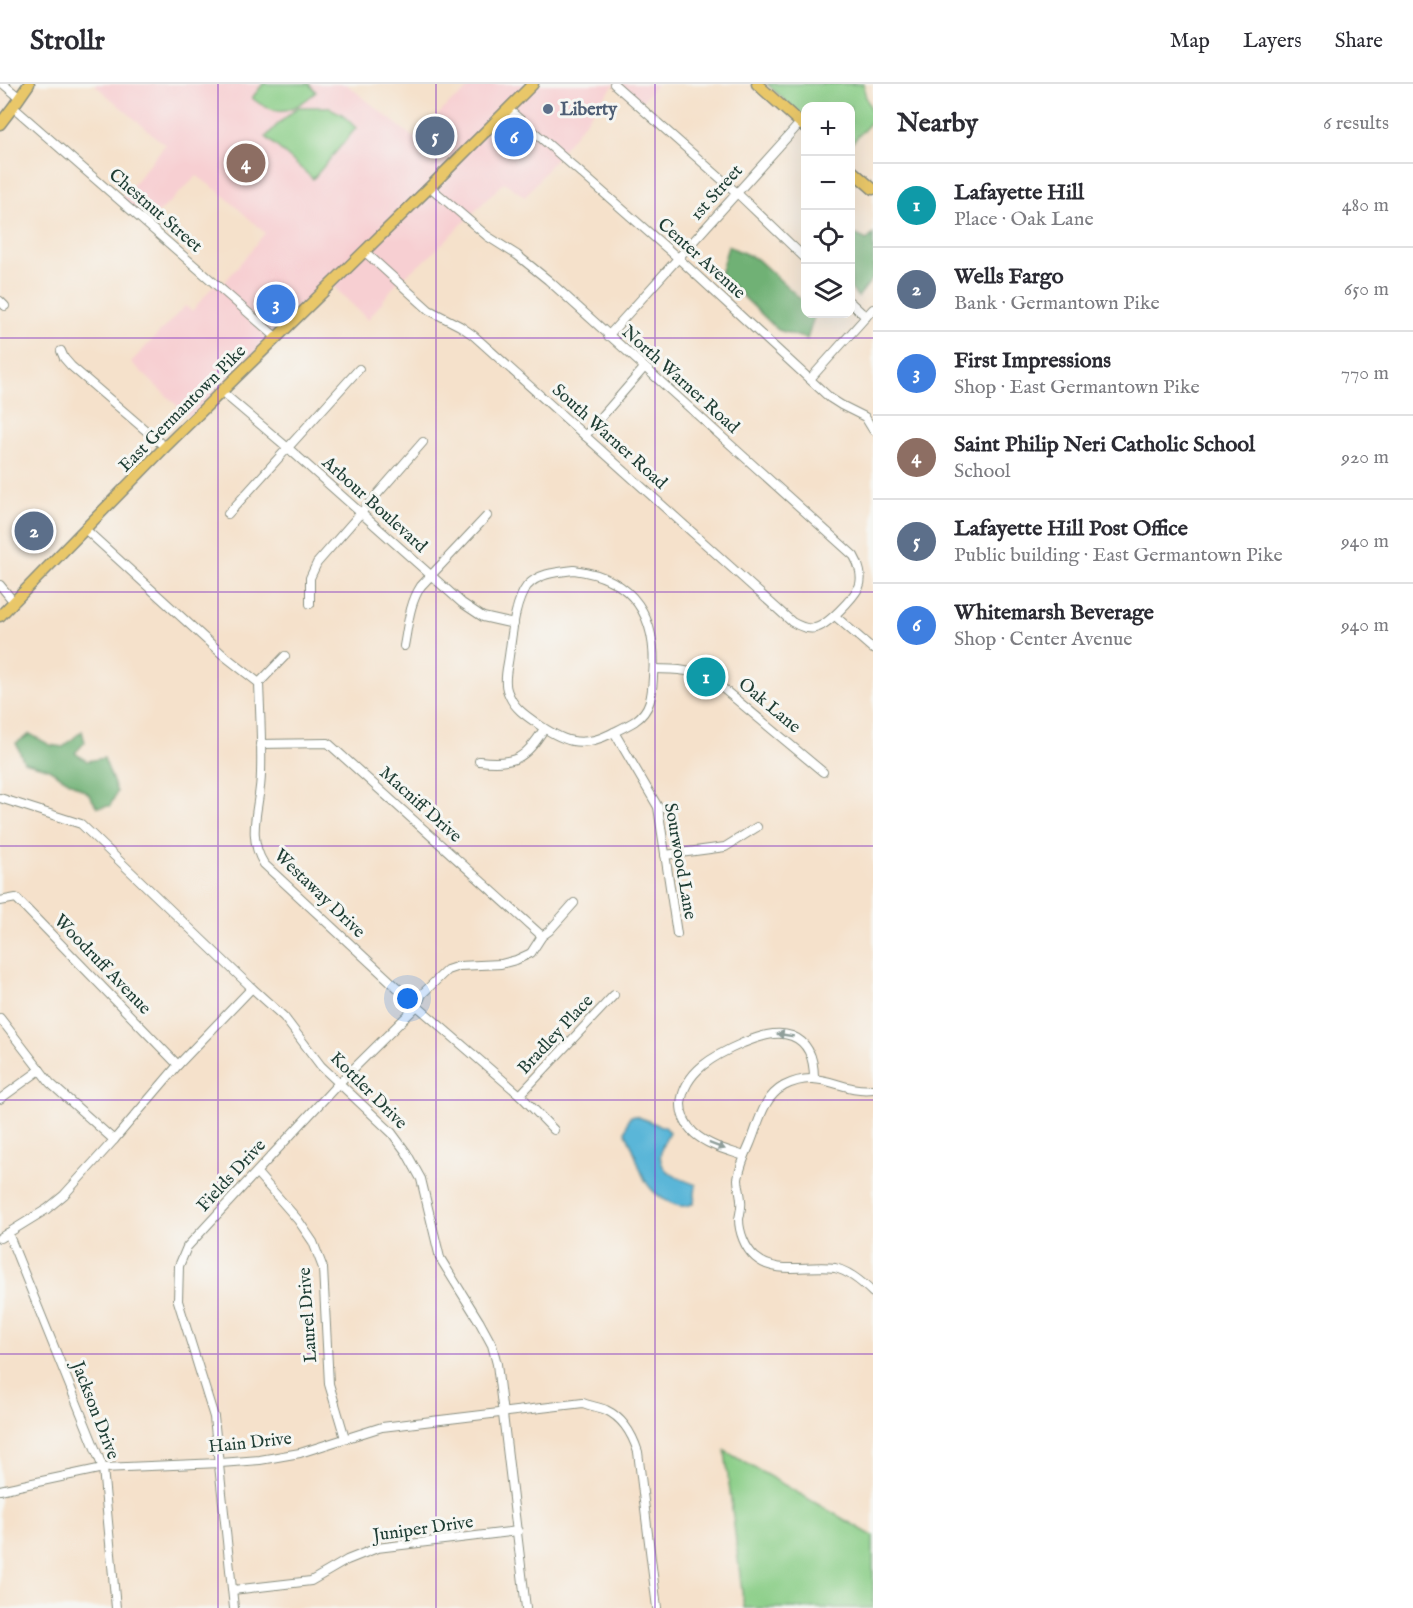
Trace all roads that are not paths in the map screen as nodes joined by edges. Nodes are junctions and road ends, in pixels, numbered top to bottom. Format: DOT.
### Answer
graph roads {
  1 [pos="3,84"];
  2 [pos="29,84"];
  3 [pos="533,84"];
  4 [pos="614,84"];
  5 [pos="757,84"];
  6 [pos="16,103"];
  7 [pos="508,109"];
  8 [pos="801,123"];
  9 [pos="0,124"];
  10 [pos="801,127"];
  11 [pos="855,173"];
  12 [pos="430,187"];
  13 [pos="873,189"];
  14 [pos="737,193"];
  15 [pos="364,251"];
  16 [pos="801,254"];
  17 [pos="678,258"];
  18 [pos="855,307"];
  19 [pos="873,309"];
  20 [pos="866,317"];
  21 [pos="608,336"];
  22 [pos="276,337"];
  23 [pos="61,351"];
  24 [pos="644,368"];
  25 [pos="359,369"];
  26 [pos="810,379"];
  27 [pos="222,392"];
  28 [pos="873,430"];
  29 [pos="585,436"];
  30 [pos="423,442"];
  31 [pos="165,447"];
  32 [pos="288,448"];
  33 [pos="361,513"];
  34 [pos="228,514"];
  35 [pos="487,516"];
  36 [pos="85,529"];
  37 [pos="431,577"];
  38 [pos="0,585"];
  39 [pos="14,602"];
  40 [pos="310,604"];
  41 [pos="0,616"];
  42 [pos="835,616"];
  43 [pos="514,624"];
  44 [pos="404,646"];
  45 [pos="873,649"];
  46 [pos="285,656"];
  47 [pos="654,669"];
  48 [pos="259,683"];
  49 [pos="544,729"];
  50 [pos="614,732"];
  51 [pos="260,744"];
  52 [pos="479,761"];
  53 [pos="823,772"];
  54 [pos="0,798"];
  55 [pos="757,827"];
  56 [pos="665,855"];
  57 [pos="0,902"];
  58 [pos="574,903"];
  59 [pos="677,934"];
  60 [pos="542,936"];
  61 [pos="252,988"];
  62 [pos="614,995"];
  63 [pos="417,1006"];
  64 [pos="0,1018"];
  65 [pos="178,1065"];
  66 [pos="40,1070"];
  67 [pos="814,1078"];
  68 [pos="338,1084"];
  69 [pos="873,1089"];
  70 [pos="520,1095"];
  71 [pos="0,1099"];
  72 [pos="554,1130"];
  73 [pos="114,1140"];
  74 [pos="744,1156"];
  75 [pos="257,1173"];
  76 [pos="4,1235"];
  77 [pos="873,1293"];
  78 [pos="502,1412"];
  79 [pos="345,1438"];
  80 [pos="220,1463"];
  81 [pos="103,1468"];
  82 [pos="0,1490"];
  83 [pos="518,1531"];
  84 [pos="232,1590"];
  85 [pos="116,1608"];
  86 [pos="234,1608"];
  87 [pos="526,1608"];
  88 [pos="657,1608"];
  1 -- 6 [label="street, Chestnut Street"];
  2 -- 6 [label="main road"];
  3 -- 7 [label="main road, East Germantown Pike"];
  4 -- 14 [label="street"];
  5 -- 8 [label="main road"];
  6 -- 9 [label="main road"];
  6 -- 22 [label="street, Chestnut Street"];
  7 -- 12 [label="main road, East Germantown Pike"];
  7 -- 17 [label="street, Center Avenue"];
  10 -- 14 [label="street, 1st Street"];
  11 -- 13 [label="main road"];
  12 -- 15 [label="main road, East Germantown Pike"];
  12 -- 21 [label="street, North Warner Road"];
  14 -- 16 [label="street"];
  14 -- 17 [label="street, 1st Street"];
  15 -- 22 [label="main road, East Germantown Pike"];
  15 -- 29 [label="street, South Warner Road"];
  17 -- 21 [label="street, 1st Street"];
  17 -- 26 [label="street, Center Avenue"];
  18 -- 20 [label="street"];
  19 -- 20 [label="street"];
  20 -- 26 [label="street"];
  21 -- 24 [label="street, North Warner Road"];
  22 -- 27 [label="main road, East Germantown Pike"];
  23 -- 31 [label="street"];
  24 -- 29 [label="street"];
  24 -- 42 [label="street, North Warner Road"];
  25 -- 32 [label="street"];
  26 -- 28 [label="street, Center Avenue"];
  27 -- 31 [label="main road, East Germantown Pike"];
  27 -- 32 [label="street, Arbour Boulevard"];
  29 -- 42 [label="street, South Warner Road"];
  30 -- 33 [label="street"];
  31 -- 36 [label="main road, East Germantown Pike"];
  32 -- 33 [label="street, Arbour Boulevard"];
  32 -- 34 [label="street"];
  33 -- 37 [label="street, Arbour Boulevard"];
  33 -- 40 [label="street"];
  35 -- 37 [label="street"];
  36 -- 39 [label="main road, East Germantown Pike"];
  36 -- 48 [label="street"];
  37 -- 43 [label="street, Arbour Boulevard"];
  37 -- 44 [label="street"];
  38 -- 39 [label="street"];
  39 -- 41 [label="main road, East Germantown Pike"];
  42 -- 45 [label="street"];
  43 -- 47 [label="street"];
  43 -- 49 [label="street"];
  46 -- 48 [label="street"];
  47 -- 50 [label="street"];
  47 -- 53 [label="street, Oak Lane"];
  48 -- 51 [label="street, Westaway Drive"];
  49 -- 50 [label="street"];
  49 -- 52 [label="street"];
  50 -- 56 [label="street, Sourwood Lane"];
  51 -- 60 [label="street, Macniff Drive"];
  51 -- 63 [label="street, Westaway Drive"];
  54 -- 61 [label="street, Kottler Drive"];
  55 -- 56 [label="street"];
  56 -- 59 [label="street, Sourwood Lane"];
  57 -- 65 [label="street, Woodruff Avenue"];
  58 -- 60 [label="street, Fields Drive"];
  60 -- 63 [label="street, Fields Drive"];
  61 -- 65 [label="street"];
  61 -- 68 [label="street, Kottler Drive"];
  62 -- 70 [label="street, Bradley Place"];
  63 -- 68 [label="street, Fields Drive"];
  63 -- 70 [label="street, Westaway Drive"];
  64 -- 66 [label="street"];
  65 -- 73 [label="street"];
  66 -- 71 [label="street"];
  66 -- 73 [label="street"];
  67 -- 69 [label="street"];
  67 -- 74 [label="street"];
  67 -- 74 [label="street, one-way"];
  68 -- 75 [label="street, Fields Drive"];
  68 -- 78 [label="street, Kottler Drive"];
  70 -- 72 [label="street, Westaway Drive"];
  73 -- 76 [label="street"];
  74 -- 77 [label="street"];
  75 -- 79 [label="street, Laurel Drive"];
  75 -- 80 [label="street, Fields Drive"];
  76 -- 81 [label="street, Jackson Drive"];
  78 -- 79 [label="street, Hain Drive"];
  78 -- 83 [label="street, Kottler Drive"];
  78 -- 88 [label="street, Hain Drive"];
  79 -- 80 [label="street, Hain Drive"];
  80 -- 81 [label="street, Hain Drive"];
  80 -- 84 [label="street, Fields Drive"];
  81 -- 82 [label="street, Hain Drive"];
  81 -- 85 [label="street, Jackson Drive"];
  83 -- 84 [label="street, Juniper Drive"];
  83 -- 87 [label="street, Kottler Drive"];
  84 -- 86 [label="street, Fields Drive"];
}
